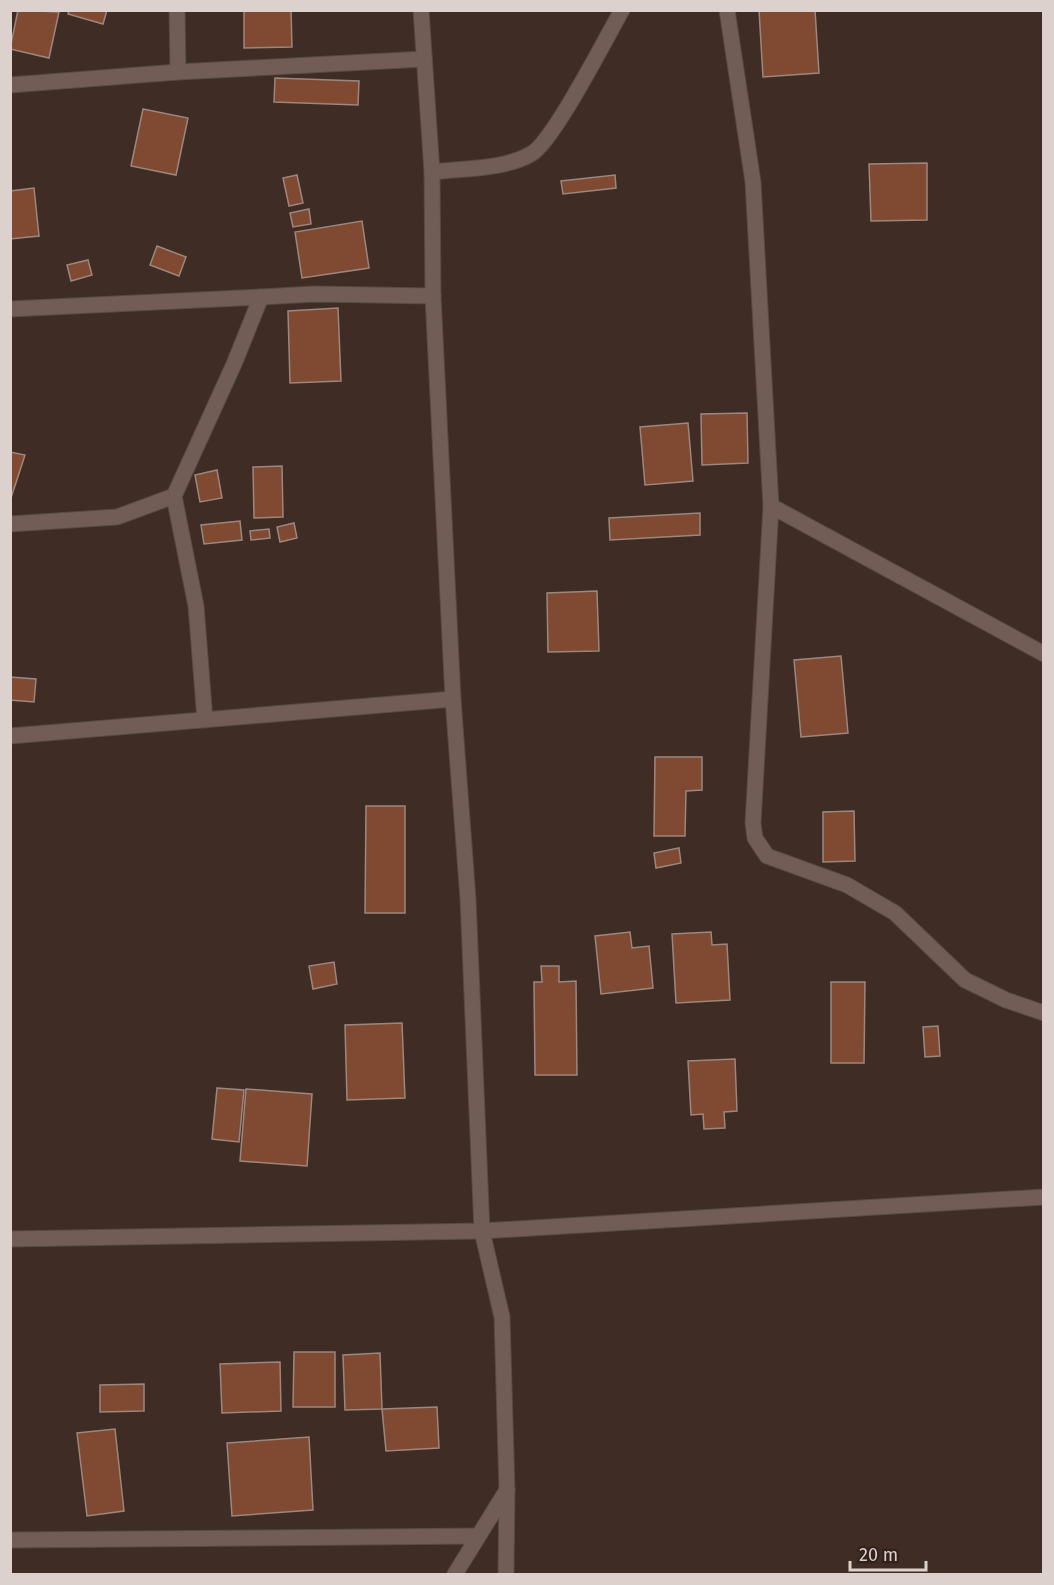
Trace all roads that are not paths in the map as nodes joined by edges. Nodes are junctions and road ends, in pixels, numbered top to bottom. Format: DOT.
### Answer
graph roads {
  1 [pos="177,10"];
  2 [pos="421,10"];
  3 [pos="622,10"];
  4 [pos="727,10"];
  5 [pos="424,59"];
  6 [pos="178,72"];
  7 [pos="10,85"];
  8 [pos="432,172"];
  9 [pos="433,296"];
  10 [pos="261,297"];
  11 [pos="10,309"];
  12 [pos="174,496"];
  13 [pos="771,506"];
  14 [pos="10,524"];
  15 [pos="1044,654"];
  16 [pos="453,699"];
  17 [pos="205,720"];
  18 [pos="10,736"];
  19 [pos="1044,1013"];
  20 [pos="1044,1197"];
  21 [pos="483,1231"];
  22 [pos="10,1239"];
  23 [pos="507,1490"];
  24 [pos="478,1536"];
  25 [pos="10,1540"];
  26 [pos="455,1575"];
  27 [pos="506,1575"];
  1 -- 6 [label="street"];
  2 -- 5 [label="street"];
  3 -- 8 [label="street"];
  4 -- 13 [label="street"];
  5 -- 6 [label="street"];
  5 -- 8 [label="street"];
  6 -- 7 [label="street"];
  8 -- 9 [label="street"];
  9 -- 10 [label="street"];
  9 -- 16 [label="street"];
  10 -- 11 [label="street"];
  10 -- 12 [label="street"];
  12 -- 14 [label="street"];
  12 -- 17 [label="street"];
  13 -- 15 [label="street"];
  13 -- 19 [label="street"];
  16 -- 17 [label="street"];
  16 -- 21 [label="street"];
  17 -- 18 [label="street"];
  20 -- 21 [label="street"];
  21 -- 22 [label="street"];
  21 -- 23 [label="street"];
  23 -- 24 [label="street"];
  23 -- 27 [label="street"];
  24 -- 25 [label="street"];
  24 -- 26 [label="street"];
}
